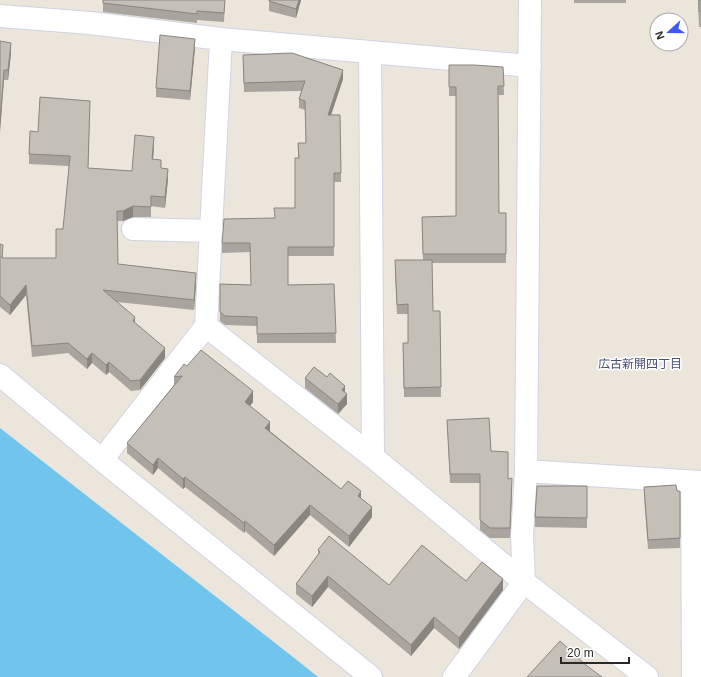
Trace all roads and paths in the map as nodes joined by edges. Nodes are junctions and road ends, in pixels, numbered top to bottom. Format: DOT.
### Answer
graph roads {
  1 [pos="530,0"];
  2 [pos="0,16"];
  3 [pos="220,39"];
  4 [pos="370,52"];
  5 [pos="530,66"];
  6 [pos="133,229"];
  7 [pos="212,231"];
  8 [pos="206,326"];
  9 [pos="0,375"];
  10 [pos="373,457"];
  11 [pos="102,460"];
  12 [pos="526,471"];
  13 [pos="697,482"];
  14 [pos="524,582"];
  15 [pos="371,677"];
  16 [pos="454,677"];
  17 [pos="646,677"];
  18 [pos="694,677"];
  1 -- 5 [label="street"];
  2 -- 3 [label="street"];
  3 -- 4 [label="street"];
  3 -- 7 [label="street"];
  4 -- 5 [label="street"];
  4 -- 10 [label="street"];
  5 -- 12 [label="street"];
  6 -- 7 [label="street"];
  7 -- 8 [label="street"];
  8 -- 10 [label="street"];
  8 -- 11 [label="street"];
  9 -- 11 [label="street"];
  10 -- 14 [label="street"];
  11 -- 15 [label="street"];
  12 -- 13 [label="street"];
  12 -- 14 [label="street"];
  13 -- 18 [label="street"];
  14 -- 16 [label="street"];
  14 -- 17 [label="street"];
}
